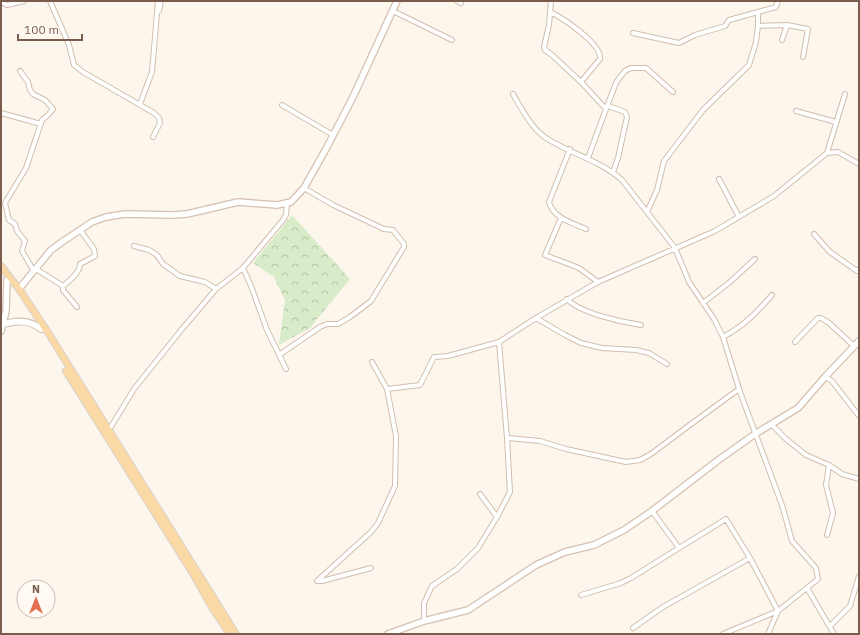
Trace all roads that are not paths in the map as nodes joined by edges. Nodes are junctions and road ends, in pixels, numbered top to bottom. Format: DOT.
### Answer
graph roads {
  1 [pos="24,1"];
  2 [pos="50,1"];
  3 [pos="158,1"];
  4 [pos="161,1"];
  5 [pos="397,1"];
  6 [pos="551,1"];
  7 [pos="778,1"];
  8 [pos="1,2"];
  9 [pos="393,10"];
  10 [pos="550,12"];
  11 [pos="758,12"];
  12 [pos="156,24"];
  13 [pos="787,25"];
  14 [pos="758,26"];
  15 [pos="633,33"];
  16 [pos="452,40"];
  17 [pos="782,40"];
  18 [pos="803,57"];
  19 [pos="20,71"];
  20 [pos="581,82"];
  21 [pos="673,92"];
  22 [pos="513,94"];
  23 [pos="845,94"];
  24 [pos="140,104"];
  25 [pos="282,105"];
  26 [pos="607,107"];
  27 [pos="796,111"];
  28 [pos="1,113"];
  29 [pos="836,122"];
  30 [pos="41,124"];
  31 [pos="333,135"];
  32 [pos="153,137"];
  33 [pos="570,149"];
  34 [pos="827,153"];
  35 [pos="588,158"];
  36 [pos="859,164"];
  37 [pos="613,172"];
  38 [pos="719,179"];
  39 [pos="304,188"];
  40 [pos="3,201"];
  41 [pos="287,204"];
  42 [pos="647,212"];
  43 [pos="739,217"];
  44 [pos="561,218"];
  45 [pos="586,229"];
  46 [pos="80,230"];
  47 [pos="814,234"];
  48 [pos="134,246"];
  49 [pos="675,248"];
  50 [pos="755,259"];
  51 [pos="1,266"];
  52 [pos="242,268"];
  53 [pos="859,269"];
  54 [pos="35,270"];
  55 [pos="1,273"];
  56 [pos="7,280"];
  57 [pos="598,282"];
  58 [pos="63,286"];
  59 [pos="19,289"];
  60 [pos="216,289"];
  61 [pos="772,295"];
  62 [pos="568,299"];
  63 [pos="703,303"];
  64 [pos="77,307"];
  65 [pos="536,318"];
  66 [pos="4,324"];
  67 [pos="640,325"];
  68 [pos="41,329"];
  69 [pos="1,331"];
  70 [pos="723,337"];
  71 [pos="859,341"];
  72 [pos="499,342"];
  73 [pos="795,342"];
  74 [pos="854,346"];
  75 [pos="278,355"];
  76 [pos="372,362"];
  77 [pos="667,364"];
  78 [pos="286,370"];
  79 [pos="825,377"];
  80 [pos="387,389"];
  81 [pos="739,389"];
  82 [pos="859,416"];
  83 [pos="771,424"];
  84 [pos="109,430"];
  85 [pos="755,434"];
  86 [pos="507,438"];
  87 [pos="829,465"];
  88 [pos="859,479"];
  89 [pos="480,494"];
  90 [pos="652,511"];
  91 [pos="497,517"];
  92 [pos="827,535"];
  93 [pos="679,548"];
  94 [pos="750,558"];
  95 [pos="371,568"];
  96 [pos="859,576"];
  97 [pos="807,588"];
  98 [pos="581,595"];
  99 [pos="778,611"];
  100 [pos="424,620"];
  101 [pos="830,626"];
  102 [pos="633,628"];
  103 [pos="230,634"];
  104 [pos="236,634"];
  105 [pos="388,634"];
  106 [pos="723,634"];
  107 [pos="768,634"];
  108 [pos="834,634"];
  1 -- 8 [label="street"];
  2 -- 24 [label="street"];
  3 -- 12 [label="street"];
  4 -- 12 [label="street"];
  5 -- 9 [label="street"];
  6 -- 10 [label="street"];
  7 -- 11 [label="street"];
  9 -- 16 [label="street"];
  9 -- 31 [label="street"];
  10 -- 20 [label="street"];
  10 -- 20 [label="street"];
  11 -- 14 [label="street"];
  11 -- 15 [label="street"];
  12 -- 24 [label="street"];
  13 -- 14 [label="street"];
  13 -- 17 [label="street"];
  13 -- 18 [label="street"];
  14 -- 42 [label="street"];
  19 -- 30 [label="street"];
  20 -- 26 [label="street"];
  21 -- 26 [label="street"];
  22 -- 33 [label="street"];
  23 -- 29 [label="street"];
  24 -- 32 [label="street"];
  25 -- 31 [label="street"];
  26 -- 35 [label="street"];
  26 -- 37 [label="street"];
  27 -- 29 [label="street"];
  28 -- 30 [label="street"];
  29 -- 34 [label="street"];
  30 -- 40 [label="street"];
  31 -- 39 [label="street"];
  33 -- 35 [label="street"];
  33 -- 44 [label="street"];
  34 -- 36 [label="street"];
  34 -- 43 [label="street"];
  35 -- 37 [label="street"];
  37 -- 42 [label="street"];
  38 -- 43 [label="street"];
  39 -- 41 [label="street"];
  39 -- 75 [label="street"];
  40 -- 54 [label="street"];
  41 -- 46 [label="street"];
  41 -- 52 [label="street"];
  42 -- 49 [label="street"];
  43 -- 49 [label="street"];
  44 -- 45 [label="street"];
  44 -- 57 [label="street"];
  46 -- 54 [label="street"];
  46 -- 58 [label="street"];
  47 -- 53 [label="street"];
  48 -- 60 [label="street"];
  49 -- 57 [label="street"];
  49 -- 63 [label="street"];
  50 -- 63 [label="street"];
  51 -- 59 [label="main road"];
  52 -- 60 [label="street"];
  52 -- 75 [label="street"];
  54 -- 58 [label="street"];
  54 -- 59 [label="street"];
  55 -- 56 [label="main road"];
  56 -- 66 [label="street"];
  56 -- 68 [label="main road"];
  57 -- 62 [label="street"];
  58 -- 64 [label="street"];
  59 -- 84 [label="main road"];
  60 -- 84 [label="street"];
  61 -- 70 [label="street"];
  62 -- 65 [label="street"];
  62 -- 67 [label="street"];
  63 -- 70 [label="street"];
  65 -- 72 [label="street"];
  65 -- 77 [label="street"];
  66 -- 68 [label="street"];
  66 -- 69 [label="street"];
  68 -- 103 [label="main road"];
  70 -- 81 [label="street"];
  71 -- 74 [label="street"];
  72 -- 80 [label="street"];
  72 -- 86 [label="street"];
  73 -- 74 [label="street"];
  74 -- 79 [label="street"];
  75 -- 78 [label="street"];
  76 -- 80 [label="street"];
  79 -- 82 [label="street"];
  79 -- 83 [label="street"];
  80 -- 95 [label="street"];
  81 -- 85 [label="street"];
  81 -- 86 [label="street"];
  83 -- 85 [label="street"];
  83 -- 87 [label="street"];
  84 -- 104 [label="main road"];
  85 -- 90 [label="street"];
  85 -- 97 [label="street"];
  86 -- 91 [label="street"];
  87 -- 88 [label="street"];
  87 -- 92 [label="street"];
  89 -- 91 [label="street"];
  90 -- 93 [label="street"];
  90 -- 100 [label="street"];
  91 -- 100 [label="street"];
  93 -- 94 [label="street"];
  93 -- 98 [label="street"];
  94 -- 99 [label="street"];
  94 -- 102 [label="street"];
  96 -- 101 [label="street"];
  97 -- 99 [label="street"];
  97 -- 101 [label="street"];
  99 -- 106 [label="street"];
  99 -- 107 [label="street"];
  100 -- 105 [label="street"];
  101 -- 108 [label="street"];
}
